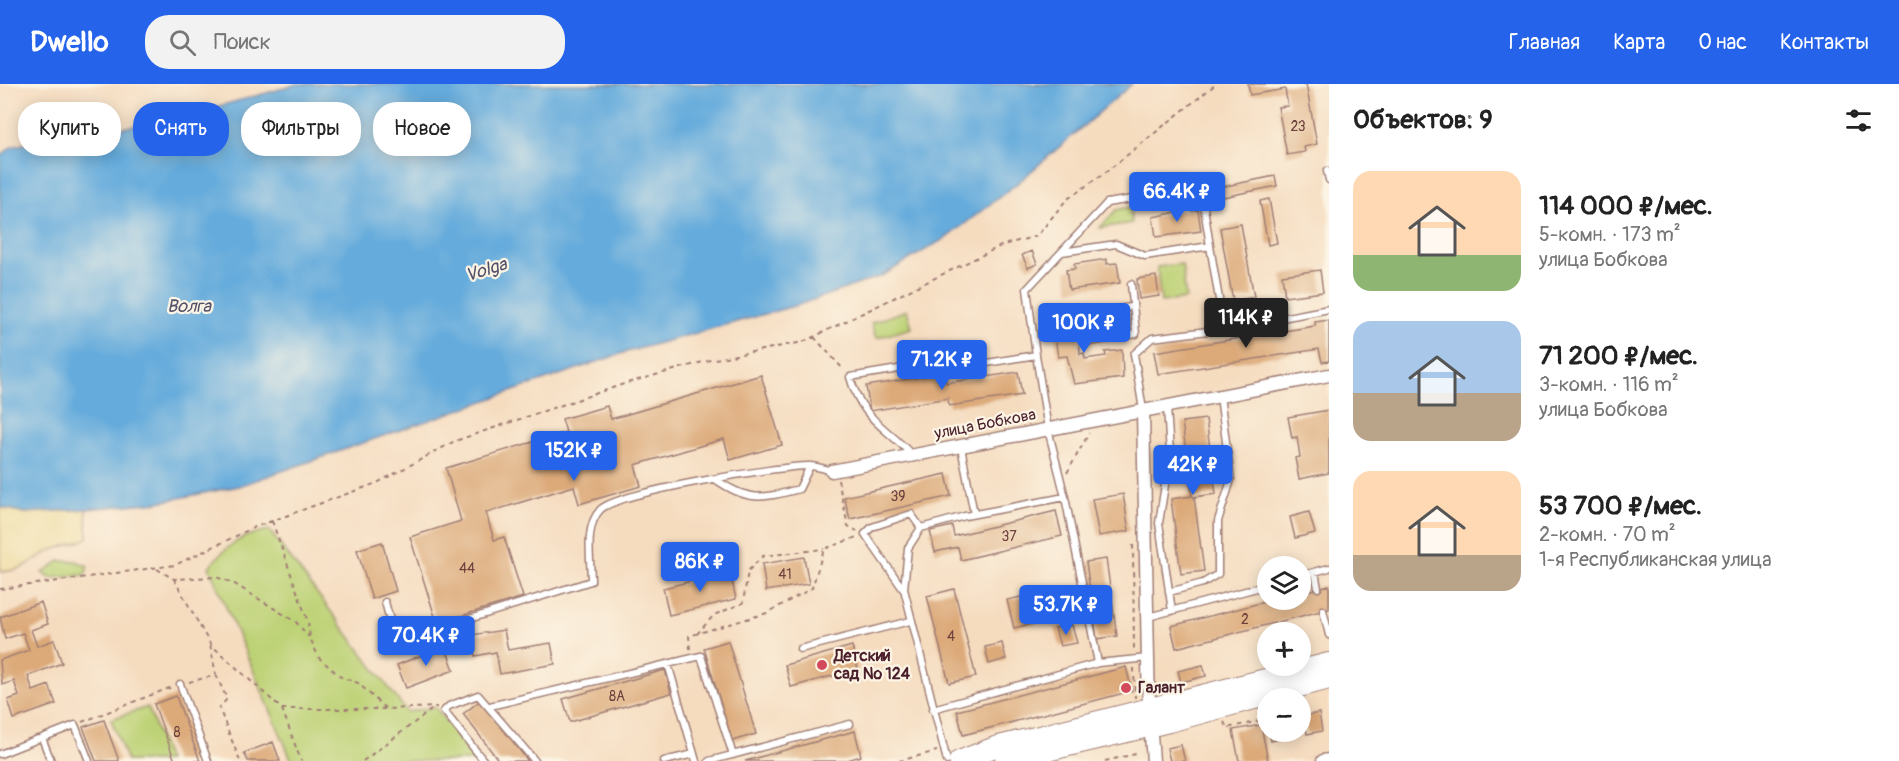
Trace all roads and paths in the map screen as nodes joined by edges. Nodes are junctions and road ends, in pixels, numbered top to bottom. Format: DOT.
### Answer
graph roads {
  1 [pos="1216,84"];
  2 [pos="1327,171"];
  3 [pos="1329,180"];
  4 [pos="1210,246"];
  5 [pos="1062,252"];
  6 [pos="1131,284"];
  7 [pos="1131,307"];
  8 [pos="1329,309"];
  9 [pos="1224,329"];
  10 [pos="1136,334"];
  11 [pos="814,337"];
  12 [pos="1142,347"];
  13 [pos="1036,355"];
  14 [pos="1329,375"];
  15 [pos="850,377"];
  16 [pos="1220,396"];
  17 [pos="1167,406"];
  18 [pos="1143,411"];
  19 [pos="1107,418"];
  20 [pos="1048,429"];
  21 [pos="960,446"];
  22 [pos="912,455"];
  23 [pos="810,466"];
  24 [pos="834,470"];
  25 [pos="715,479"];
  26 [pos="1062,485"];
  27 [pos="1065,497"];
  28 [pos="974,514"];
  29 [pos="272,521"];
  30 [pos="921,528"];
  31 [pos="865,534"];
  32 [pos="1133,544"];
  33 [pos="824,549"];
  34 [pos="1329,568"];
  35 [pos="157,569"];
  36 [pos="1315,572"];
  37 [pos="1311,573"];
  38 [pos="174,579"];
  39 [pos="1257,588"];
  40 [pos="1318,588"];
  41 [pos="0,589"];
  42 [pos="904,589"];
  43 [pos="1169,592"];
  44 [pos="385,603"];
  45 [pos="1323,610"];
  46 [pos="1172,611"];
  47 [pos="1147,617"];
  48 [pos="910,621"];
  49 [pos="696,634"];
  50 [pos="1329,635"];
  51 [pos="309,638"];
  52 [pos="210,644"];
  53 [pos="801,649"];
  54 [pos="692,658"];
  55 [pos="1148,658"];
  56 [pos="1134,659"];
  57 [pos="1098,663"];
  58 [pos="1329,663"];
  59 [pos="668,664"];
  60 [pos="216,675"];
  61 [pos="1329,679"];
  62 [pos="180,684"];
  63 [pos="490,706"];
  64 [pos="435,707"];
  65 [pos="282,709"];
  66 [pos="386,709"];
  67 [pos="933,709"];
  68 [pos="444,711"];
  69 [pos="1145,711"];
  70 [pos="850,724"];
  71 [pos="75,725"];
  72 [pos="38,740"];
  73 [pos="1142,753"];
  74 [pos="0,754"];
  75 [pos="733,755"];
  76 [pos="695,758"];
  77 [pos="1329,760"];
  78 [pos="51,761"];
  79 [pos="89,761"];
  80 [pos="208,761"];
  81 [pos="240,761"];
  82 [pos="301,761"];
  83 [pos="363,761"];
  84 [pos="484,761"];
  85 [pos="535,761"];
  86 [pos="664,761"];
  87 [pos="709,761"];
  88 [pos="947,761"];
  89 [pos="959,761"];
  90 [pos="1005,761"];
  91 [pos="1105,761"];
  92 [pos="1154,761"];
  93 [pos="1323,761"];
  1 -- 11 [label="path"];
  2 -- 3 [label="lane"];
  4 -- 5 [label="lane"];
  4 -- 5 [label="lane"];
  4 -- 9 [label="lane"];
  5 -- 13 [label="lane"];
  6 -- 7 [label="lane"];
  7 -- 10 [label="lane"];
  7 -- 10 [label="lane"];
  8 -- 9 [label="lane"];
  9 -- 12 [label="lane"];
  10 -- 12 [label="lane"];
  11 -- 15 [label="path"];
  11 -- 29 [label="path"];
  12 -- 18 [label="lane"];
  13 -- 15 [label="lane"];
  13 -- 20 [label="lane"];
  14 -- 16 [label="street, улица Бобкова"];
  15 -- 22 [label="lane"];
  16 -- 17 [label="street, улица Бобкова"];
  16 -- 43 [label="lane"];
  17 -- 18 [label="street, улица Бобкова"];
  17 -- 43 [label="lane"];
  18 -- 19 [label="street, улица Бобкова"];
  18 -- 47 [label="street"];
  19 -- 20 [label="street, улица Бобкова"];
  19 -- 26 [label="path"];
  20 -- 21 [label="street, улица Бобкова"];
  20 -- 26 [label="lane"];
  21 -- 22 [label="street, улица Бобкова"];
  21 -- 28 [label="lane"];
  22 -- 24 [label="street, улица Бобкова"];
  23 -- 24 [label="lane, улица Бобкова"];
  23 -- 25 [label="lane, улица Бобкова"];
  23 -- 25 [label="lane"];
  24 -- 31 [label="path"];
  25 -- 44 [label="lane, улица Бобкова"];
  26 -- 27 [label="lane"];
  27 -- 28 [label="lane"];
  27 -- 57 [label="lane"];
  28 -- 30 [label="lane"];
  29 -- 35 [label="path"];
  29 -- 51 [label="path"];
  30 -- 31 [label="lane"];
  30 -- 42 [label="lane"];
  31 -- 33 [label="path"];
  31 -- 42 [label="lane"];
  32 -- 56 [label="path"];
  33 -- 49 [label="path"];
  33 -- 49 [label="path"];
  34 -- 36 [label="lane"];
  35 -- 38 [label="path"];
  35 -- 41 [label="path"];
  36 -- 37 [label="lane"];
  36 -- 40 [label="lane"];
  38 -- 51 [label="path"];
  38 -- 52 [label="path"];
  39 -- 46 [label="lane"];
  42 -- 48 [label="lane"];
  43 -- 46 [label="lane"];
  45 -- 50 [label="lane"];
  46 -- 47 [label="lane"];
  47 -- 55 [label="street"];
  48 -- 53 [label="lane"];
  48 -- 67 [label="lane"];
  49 -- 54 [label="path"];
  51 -- 66 [label="path"];
  52 -- 60 [label="path"];
  52 -- 65 [label="path"];
  54 -- 59 [label="lane"];
  54 -- 75 [label="lane"];
  55 -- 56 [label="lane"];
  55 -- 69 [label="street"];
  56 -- 57 [label="lane"];
  56 -- 69 [label="path"];
  57 -- 67 [label="lane"];
  58 -- 69 [label="main road"];
  59 -- 63 [label="lane"];
  59 -- 76 [label="lane"];
  60 -- 62 [label="path"];
  60 -- 81 [label="path"];
  61 -- 69 [label="main road"];
  62 -- 71 [label="path"];
  62 -- 80 [label="lane"];
  63 -- 68 [label="lane"];
  63 -- 85 [label="lane"];
  64 -- 66 [label="path"];
  64 -- 68 [label="path"];
  64 -- 83 [label="path"];
  65 -- 66 [label="path"];
  65 -- 82 [label="path"];
  67 -- 88 [label="lane"];
  68 -- 84 [label="lane"];
  69 -- 89 [label="main road"];
  69 -- 90 [label="main road"];
  69 -- 92 [label="street"];
  70 -- 75 [label="lane"];
  71 -- 78 [label="lane"];
  71 -- 79 [label="lane"];
  72 -- 74 [label="lane"];
  73 -- 91 [label="path"];
  75 -- 87 [label="lane"];
  76 -- 86 [label="lane"];
  77 -- 93 [label="street"];
}
